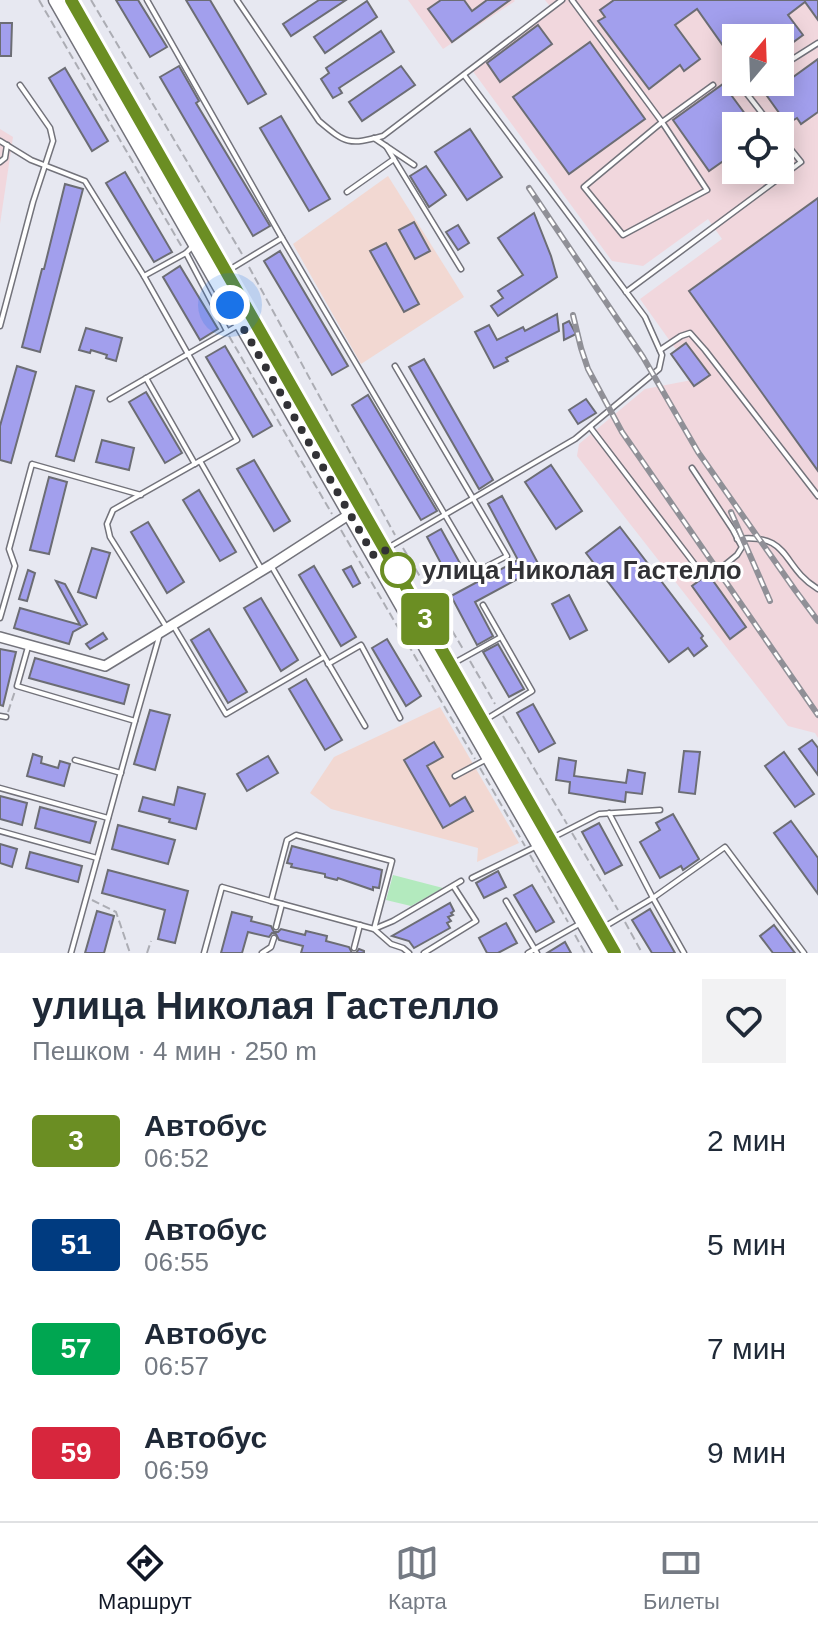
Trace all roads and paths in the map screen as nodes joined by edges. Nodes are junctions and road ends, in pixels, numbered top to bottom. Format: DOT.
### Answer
graph roads {
  1 [pos="39,0"];
  2 [pos="55,0"];
  3 [pos="71,0"];
  4 [pos="91,0"];
  5 [pos="147,0"];
  6 [pos="237,0"];
  7 [pos="562,0"];
  8 [pos="572,0"];
  9 [pos="818,43"];
  10 [pos="794,58"];
  11 [pos="464,75"];
  12 [pos="20,85"];
  13 [pos="713,85"];
  14 [pos="749,96"];
  15 [pos="761,112"];
  16 [pos="662,122"];
  17 [pos="374,138"];
  18 [pos="0,141"];
  19 [pos="7,145"];
  20 [pos="386,146"];
  21 [pos="394,159"];
  22 [pos="0,162"];
  23 [pos="414,165"];
  24 [pos="45,166"];
  25 [pos="771,184"];
  26 [pos="347,192"];
  27 [pos="282,238"];
  28 [pos="190,249"];
  29 [pos="246,260"];
  30 [pos="461,269"];
  31 [pos="226,272"];
  32 [pos="144,276"];
  33 [pos="626,292"];
  34 [pos="241,324"];
  35 [pos="0,326"];
  36 [pos="227,331"];
  37 [pos="660,351"];
  38 [pos="188,354"];
  39 [pos="395,366"];
  40 [pos="146,378"];
  41 [pos="110,399"];
  42 [pos="590,427"];
  43 [pos="198,462"];
  44 [pos="692,468"];
  45 [pos="141,495"];
  46 [pos="818,496"];
  47 [pos="474,498"];
  48 [pos="350,514"];
  49 [pos="446,514"];
  50 [pos="337,523"];
  51 [pos="737,539"];
  52 [pos="399,541"];
  53 [pos="379,553"];
  54 [pos="266,568"];
  55 [pos="818,589"];
  56 [pos="483,605"];
  57 [pos="0,618"];
  58 [pos="167,629"];
  59 [pos="0,637"];
  60 [pos="501,637"];
  61 [pos="28,645"];
  62 [pos="467,656"];
  63 [pos="324,657"];
  64 [pos="328,664"];
  65 [pos="451,664"];
  66 [pos="17,686"];
  67 [pos="500,711"];
  68 [pos="3,717"];
  69 [pos="400,718"];
  70 [pos="135,721"];
  71 [pos="483,721"];
  72 [pos="365,726"];
  73 [pos="75,760"];
  74 [pos="484,761"];
  75 [pos="121,773"];
  76 [pos="455,776"];
  77 [pos="0,788"];
  78 [pos="660,810"];
  79 [pos="609,813"];
  80 [pos="108,818"];
  81 [pos="569,828"];
  82 [pos="0,831"];
  83 [pos="539,845"];
  84 [pos="97,858"];
  85 [pos="472,878"];
  86 [pos="461,881"];
  87 [pos="454,886"];
  88 [pos="87,897"];
  89 [pos="653,898"];
  90 [pos="271,901"];
  91 [pos="506,901"];
  92 [pos="282,904"];
  93 [pos="622,917"];
  94 [pos="360,925"];
  95 [pos="577,925"];
  96 [pos="276,927"];
  97 [pos="374,929"];
  98 [pos="601,929"];
  99 [pos="274,938"];
  100 [pos="151,941"];
  101 [pos="271,947"];
  102 [pos="354,948"];
  103 [pos="536,951"];
  104 [pos="71,953"];
  105 [pos="130,953"];
  106 [pos="147,953"];
  107 [pos="204,953"];
  108 [pos="262,953"];
  109 [pos="276,953"];
  110 [pos="409,953"];
  111 [pos="424,953"];
  112 [pos="528,953"];
  113 [pos="585,953"];
  114 [pos="600,953"];
  115 [pos="615,953"];
  116 [pos="642,953"];
  117 [pos="684,953"];
  118 [pos="804,953"];
  1 -- 28 [label="path"];
  2 -- 28 [label="main road"];
  3 -- 31 [label="main road"];
  4 -- 29 [label="path"];
  5 -- 27 [label="lane"];
  6 -- 17 [label="lane"];
  7 -- 11 [label="lane"];
  8 -- 16 [label="lane"];
  9 -- 10 [label="lane"];
  11 -- 17 [label="lane"];
  11 -- 33 [label="lane"];
  12 -- 24 [label="lane"];
  13 -- 16 [label="lane"];
  14 -- 15 [label="lane"];
  16 -- 16 [label="lane"];
  17 -- 20 [label="lane"];
  18 -- 19 [label="lane"];
  19 -- 22 [label="lane"];
  19 -- 24 [label="lane"];
  20 -- 21 [label="lane"];
  20 -- 23 [label="lane"];
  21 -- 26 [label="lane"];
  21 -- 30 [label="lane"];
  24 -- 32 [label="lane"];
  24 -- 35 [label="lane"];
  25 -- 33 [label="lane"];
  27 -- 29 [label="lane"];
  27 -- 49 [label="lane"];
  28 -- 32 [label="lane"];
  28 -- 34 [label="main road"];
  28 -- 36 [label="lane"];
  29 -- 31 [label="lane"];
  29 -- 52 [label="path"];
  31 -- 53 [label="main road"];
  32 -- 38 [label="lane"];
  33 -- 37 [label="lane"];
  34 -- 36 [label="lane"];
  34 -- 48 [label="main road"];
  36 -- 38 [label="lane"];
  36 -- 50 [label="path"];
  37 -- 42 [label="lane"];
  37 -- 46 [label="lane"];
  38 -- 40 [label="lane"];
  38 -- 43 [label="lane"];
  39 -- 47 [label="lane"];
  40 -- 41 [label="lane"];
  40 -- 43 [label="lane"];
  42 -- 47 [label="lane"];
  42 -- 51 [label="lane"];
  43 -- 45 [label="lane"];
  43 -- 54 [label="lane"];
  44 -- 51 [label="lane"];
  45 -- 57 [label="lane"];
  45 -- 58 [label="lane"];
  47 -- 49 [label="lane"];
  47 -- 49 [label="lane"];
  48 -- 50 [label="street"];
  48 -- 53 [label="main road"];
  49 -- 52 [label="lane"];
  50 -- 54 [label="street"];
  50 -- 74 [label="path"];
  51 -- 55 [label="lane"];
  52 -- 53 [label="lane"];
  52 -- 62 [label="path"];
  53 -- 65 [label="main road"];
  53 -- 74 [label="main road"];
  54 -- 58 [label="street"];
  54 -- 63 [label="lane"];
  56 -- 60 [label="lane"];
  58 -- 61 [label="street"];
  58 -- 63 [label="lane"];
  58 -- 70 [label="lane"];
  59 -- 61 [label="street"];
  60 -- 62 [label="lane"];
  60 -- 67 [label="lane"];
  61 -- 66 [label="lane"];
  62 -- 65 [label="lane"];
  62 -- 67 [label="path"];
  63 -- 64 [label="lane"];
  64 -- 69 [label="lane"];
  64 -- 72 [label="lane"];
  65 -- 71 [label="main road"];
  66 -- 68 [label="path"];
  66 -- 70 [label="lane"];
  67 -- 71 [label="lane"];
  67 -- 81 [label="path"];
  70 -- 75 [label="lane"];
  71 -- 83 [label="main road"];
  73 -- 75 [label="lane"];
  74 -- 76 [label="lane"];
  74 -- 83 [label="main road"];
  74 -- 83 [label="path"];
  75 -- 80 [label="lane"];
  77 -- 80 [label="lane"];
  78 -- 79 [label="lane"];
  79 -- 81 [label="lane"];
  79 -- 89 [label="lane"];
  80 -- 84 [label="lane"];
  81 -- 83 [label="lane"];
  81 -- 93 [label="path"];
  82 -- 84 [label="lane"];
  83 -- 85 [label="lane"];
  83 -- 95 [label="main road"];
  83 -- 95 [label="path"];
  83 -- 98 [label="main road"];
  84 -- 88 [label="lane"];
  86 -- 87 [label="lane"];
  87 -- 97 [label="lane"];
  87 -- 111 [label="lane"];
  88 -- 104 [label="lane"];
  88 -- 105 [label="path"];
  89 -- 93 [label="lane"];
  89 -- 117 [label="lane"];
  89 -- 118 [label="lane"];
  90 -- 92 [label="lane"];
  90 -- 97 [label="lane"];
  90 -- 107 [label="lane"];
  91 -- 103 [label="lane"];
  92 -- 94 [label="lane"];
  92 -- 96 [label="lane"];
  93 -- 98 [label="lane"];
  93 -- 116 [label="path"];
  94 -- 97 [label="lane"];
  94 -- 102 [label="lane"];
  95 -- 103 [label="lane"];
  95 -- 113 [label="path"];
  95 -- 114 [label="main road"];
  97 -- 110 [label="lane"];
  98 -- 115 [label="main road"];
  99 -- 101 [label="lane"];
  100 -- 106 [label="path"];
  101 -- 108 [label="lane"];
  101 -- 109 [label="lane"];
  103 -- 112 [label="lane"];
}
